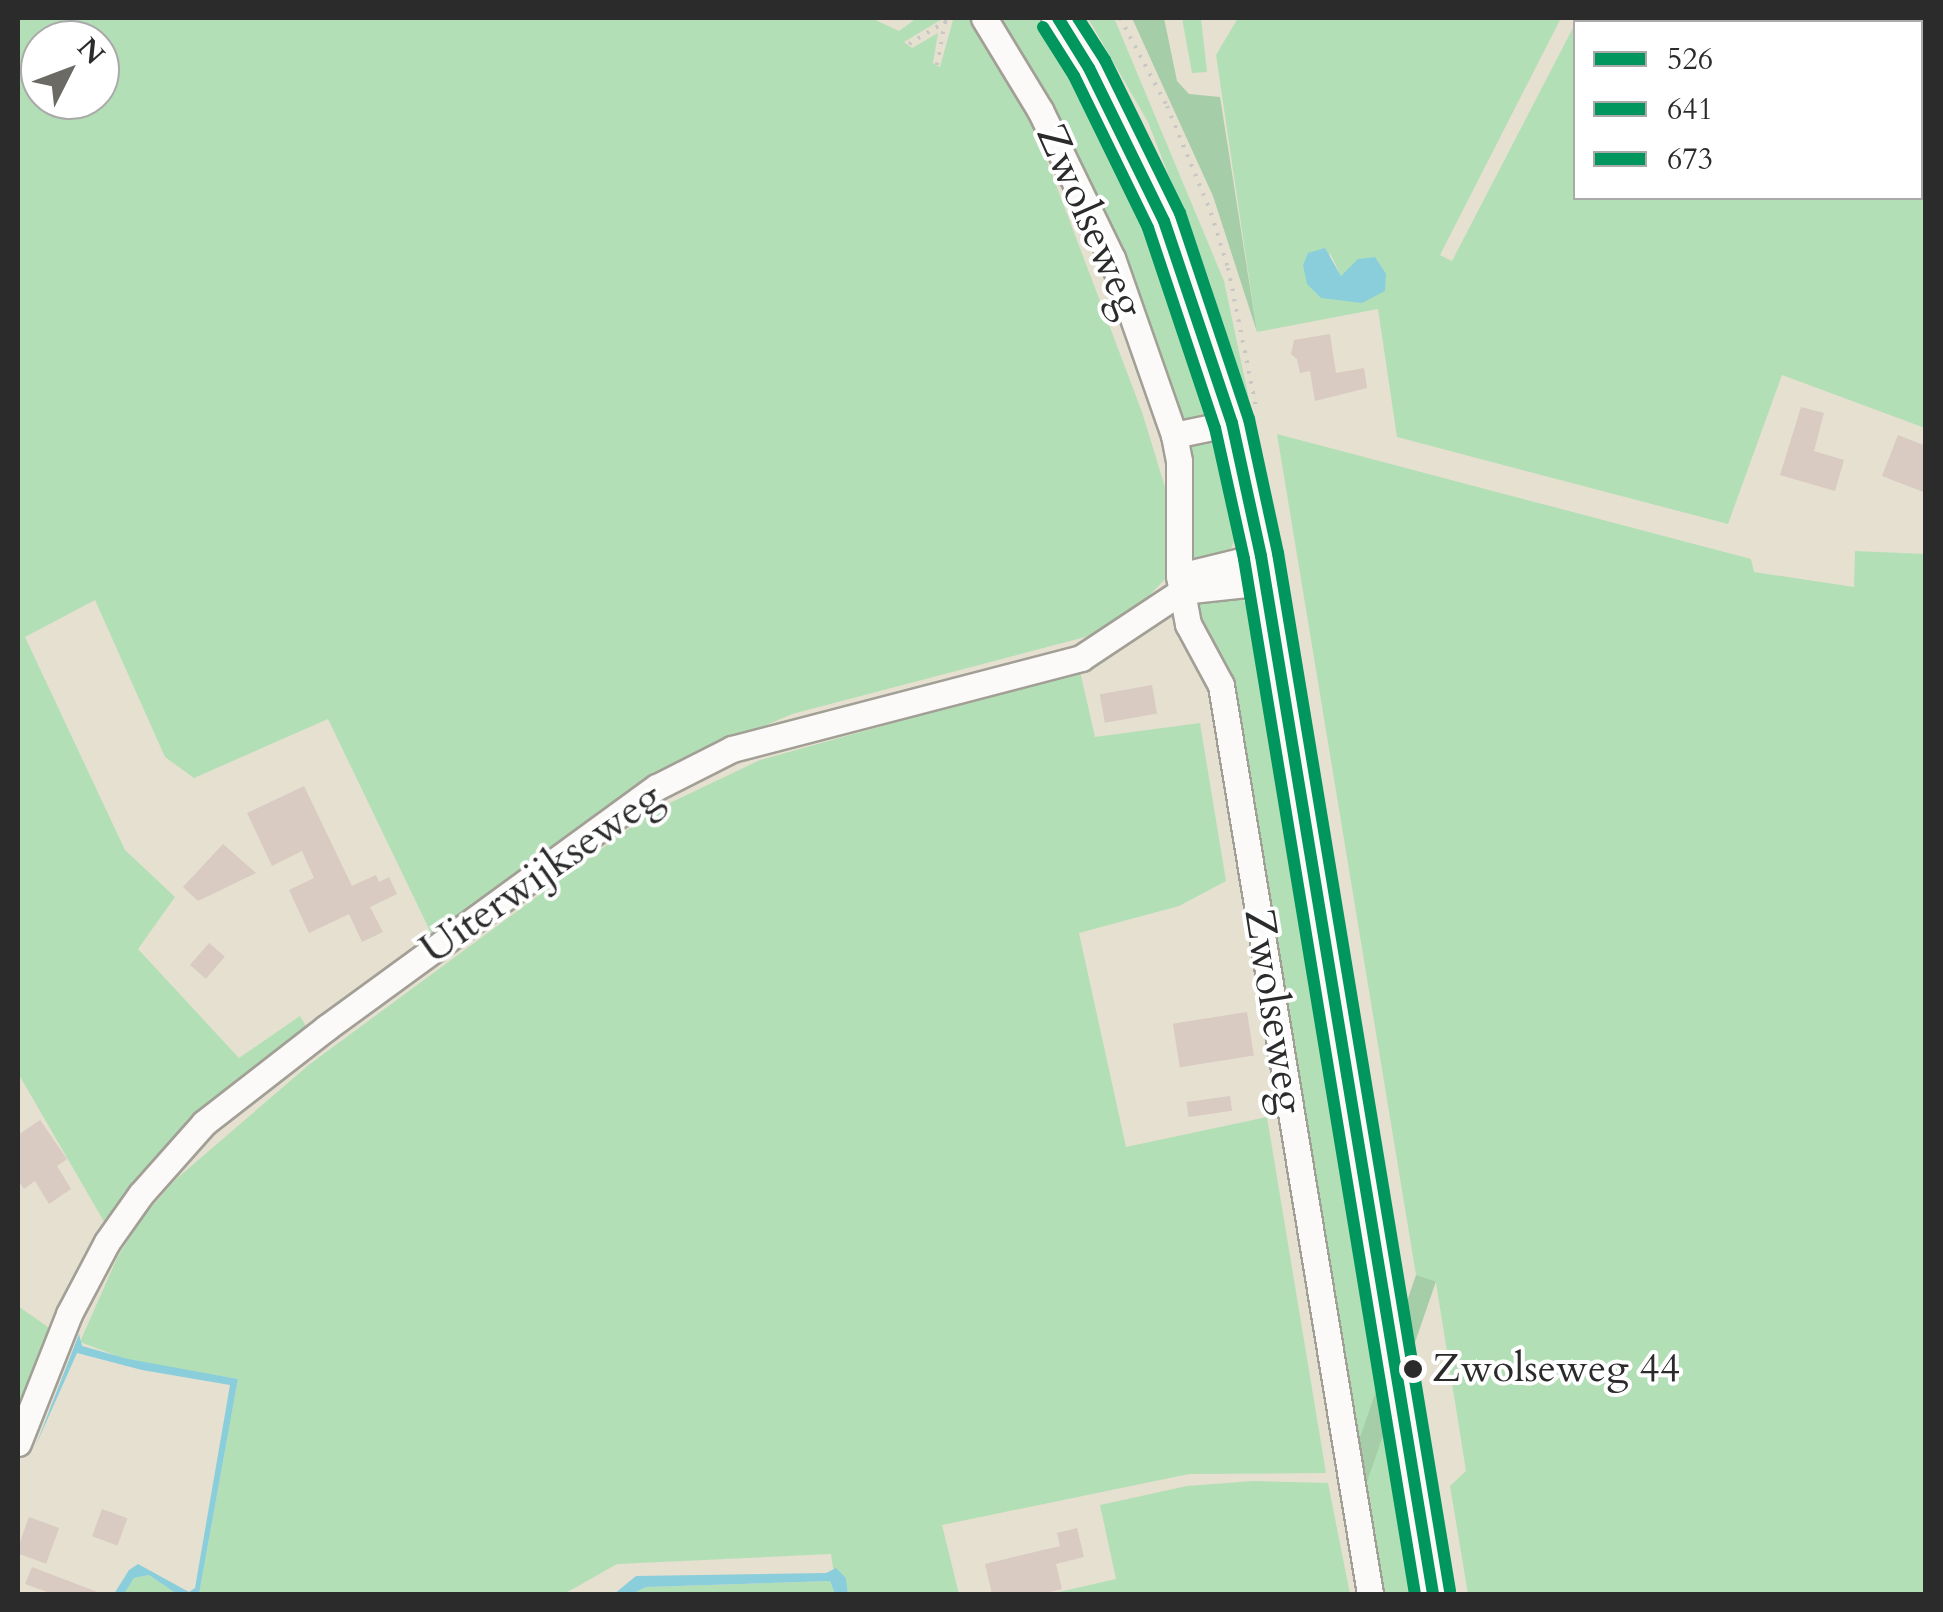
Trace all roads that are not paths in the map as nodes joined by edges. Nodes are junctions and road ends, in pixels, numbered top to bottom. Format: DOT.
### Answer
graph roads {
  1 [pos="984,18"];
  2 [pos="1058,18"];
  3 [pos="1232,423"];
  4 [pos="1174,435"];
  5 [pos="1263,569"];
  6 [pos="1180,583"];
  7 [pos="18,1442"];
  8 [pos="1370,1594"];
  9 [pos="1433,1594"];
  1 -- 4 [label="street, Zwolseweg"];
  2 -- 3 [label="main road, Zwolseweg"];
  3 -- 4 [label="street"];
  3 -- 5 [label="main road, Zwolseweg"];
  4 -- 6 [label="street, Zwolseweg"];
  5 -- 6 [label="street, Uiterwijkseweg"];
  5 -- 9 [label="main road, Zwolseweg"];
  6 -- 7 [label="street, Uiterwijkseweg"];
  6 -- 8 [label="street, Zwolseweg"];
}
